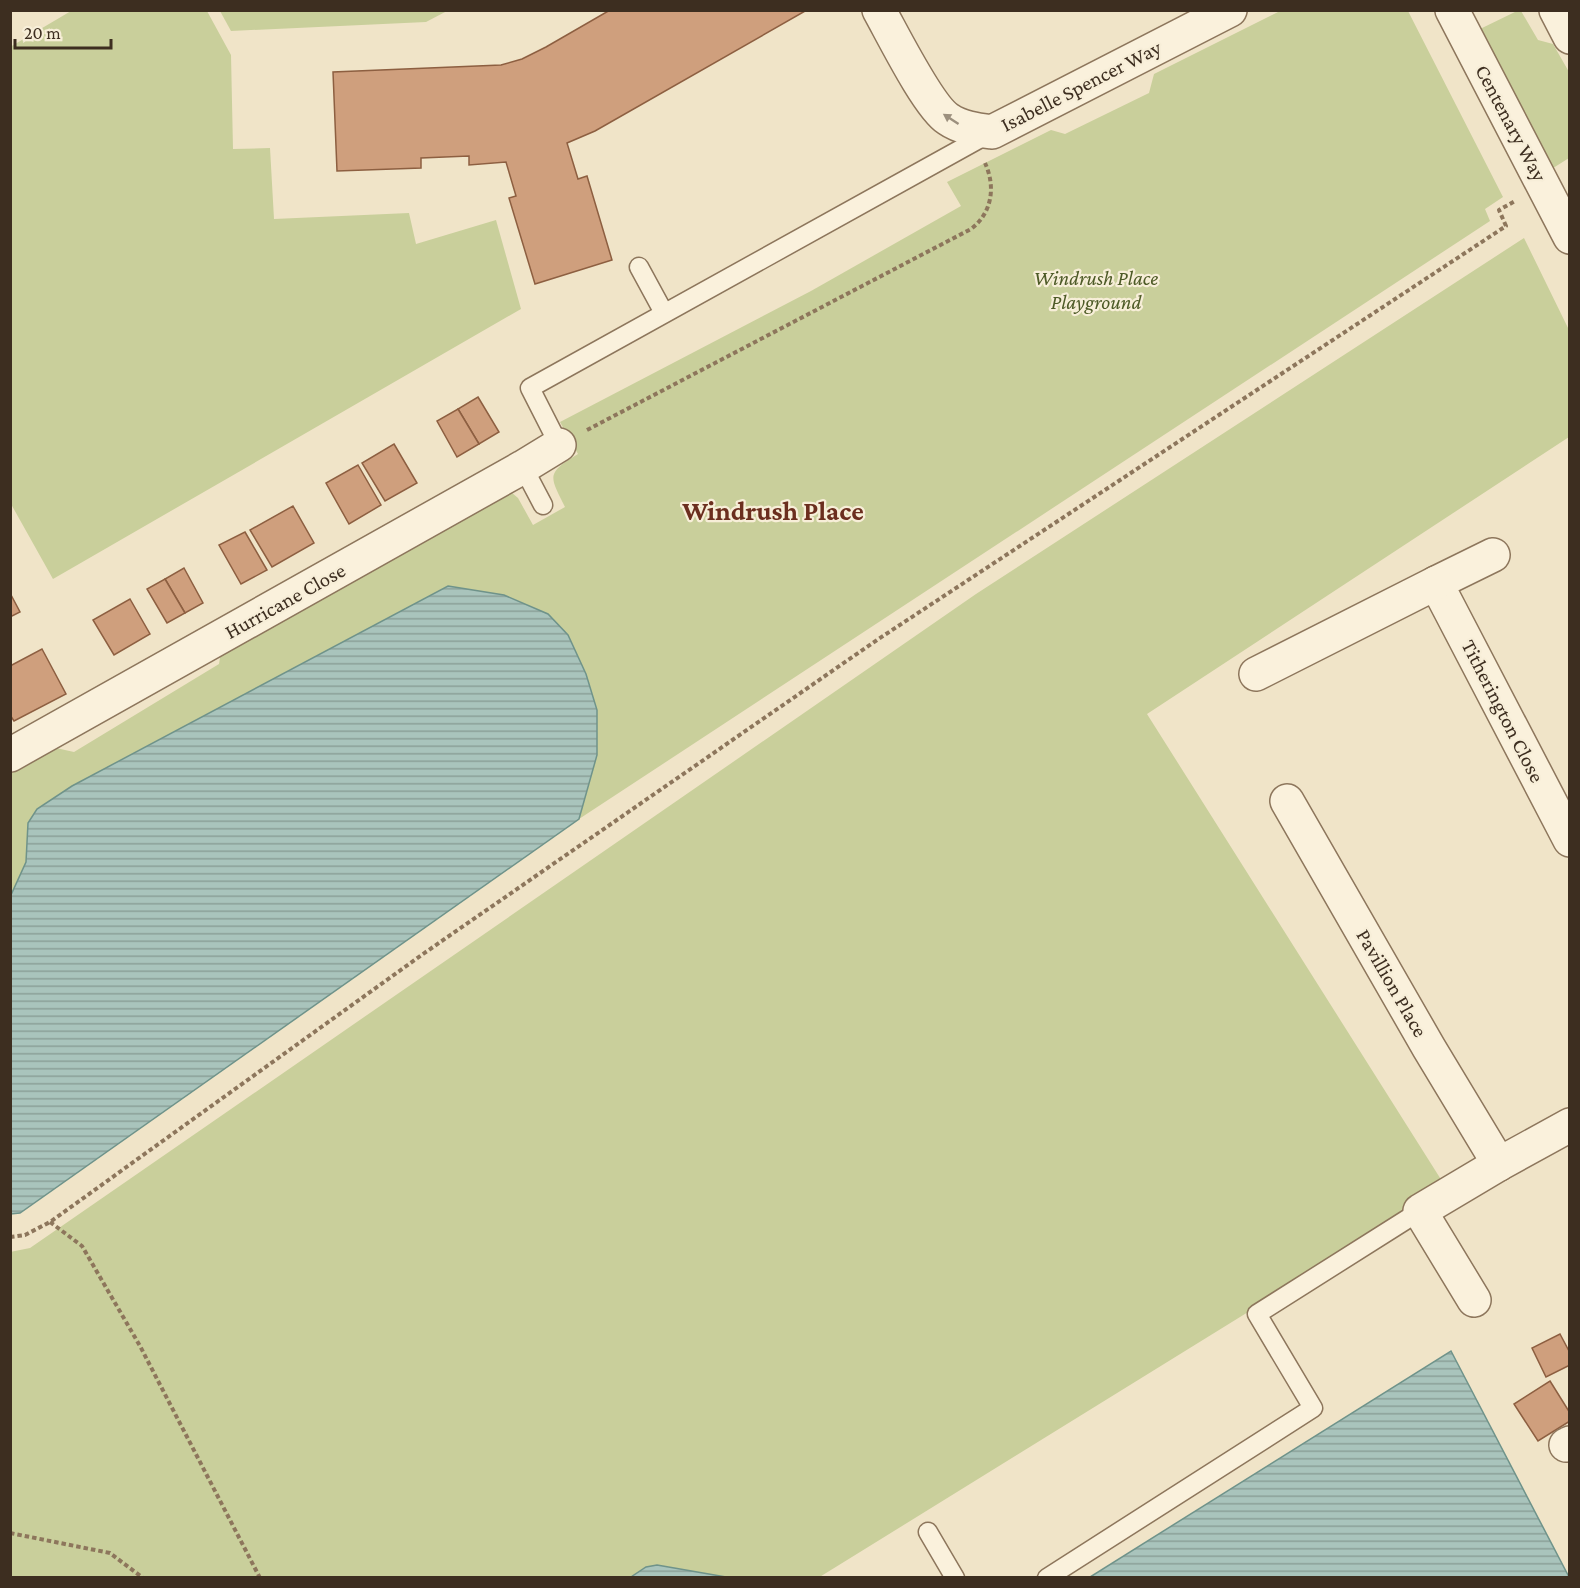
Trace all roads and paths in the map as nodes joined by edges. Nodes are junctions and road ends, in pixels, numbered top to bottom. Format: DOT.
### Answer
graph roads {
  1 [pos="879,10"];
  2 [pos="1230,10"];
  3 [pos="1452,10"];
  4 [pos="1556,10"];
  5 [pos="1569,37"];
  6 [pos="983,137"];
  7 [pos="1543,184"];
  8 [pos="1569,237"];
  9 [pos="639,267"];
  10 [pos="664,313"];
  11 [pos="559,445"];
  12 [pos="523,467"];
  13 [pos="543,505"];
  14 [pos="1493,555"];
  15 [pos="1436,583"];
  16 [pos="1256,674"];
  17 [pos="10,756"];
  18 [pos="1287,801"];
  19 [pos="1569,840"];
  20 [pos="1569,1125"];
  21 [pos="1498,1164"];
  22 [pos="1420,1211"];
  23 [pos="50,1222"];
  24 [pos="10,1237"];
  25 [pos="1473,1300"];
  26 [pos="928,1532"];
  27 [pos="10,1533"];
  28 [pos="143,1578"];
  29 [pos="260,1578"];
  30 [pos="955,1578"];
  31 [pos="1047,1578"];
  6 -- 1 [label="street, Isabelle Spencer Way, one-way"];
  2 -- 6 [label="street, Isabelle Spencer Way"];
  3 -- 7 [label="street, Centenary Way"];
  4 -- 5 [label="street"];
  6 -- 10 [label="lane"];
  6 -- 11 [label="path"];
  7 -- 8 [label="street, Centenary Way"];
  7 -- 23 [label="path"];
  9 -- 10 [label="lane"];
  10 -- 11 [label="lane"];
  11 -- 12 [label="street, Hurricane Close"];
  12 -- 13 [label="lane"];
  12 -- 17 [label="street, Hurricane Close"];
  14 -- 15 [label="street"];
  15 -- 16 [label="street"];
  15 -- 19 [label="street, Titherington Close"];
  18 -- 21 [label="street, Pavillion Place"];
  20 -- 21 [label="street"];
  21 -- 22 [label="street"];
  22 -- 25 [label="street"];
  22 -- 31 [label="lane"];
  23 -- 24 [label="path"];
  23 -- 29 [label="path"];
  26 -- 30 [label="lane"];
  27 -- 28 [label="path"];
}
